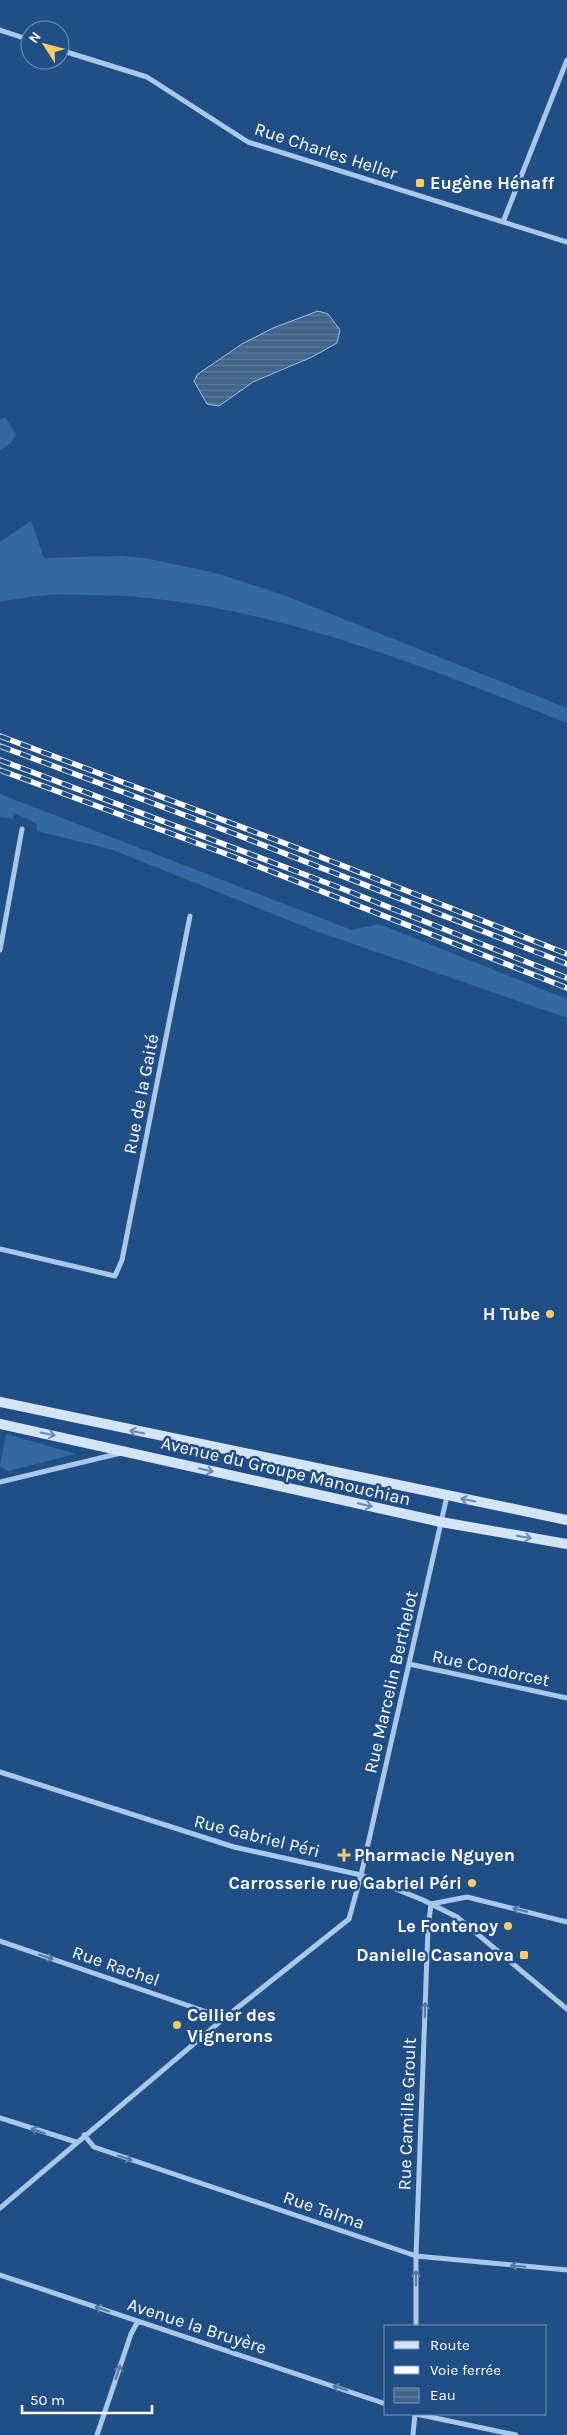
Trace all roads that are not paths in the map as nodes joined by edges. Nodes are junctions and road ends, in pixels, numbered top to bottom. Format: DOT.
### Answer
graph roads {
  1 [pos="0,30"];
  2 [pos="20,37"];
  3 [pos="70,53"];
  4 [pos="567,60"];
  5 [pos="503,222"];
  6 [pos="567,242"];
  7 [pos="22,829"];
  8 [pos="190,916"];
  9 [pos="0,950"];
  10 [pos="0,1249"];
  11 [pos="0,1402"];
  12 [pos="0,1424"];
  13 [pos="125,1452"];
  14 [pos="0,1482"];
  15 [pos="447,1496"];
  16 [pos="567,1520"];
  17 [pos="441,1522"];
  18 [pos="567,1544"];
  19 [pos="409,1664"];
  20 [pos="567,1698"];
  21 [pos="0,1772"];
  22 [pos="361,1875"];
  23 [pos="431,1904"];
  24 [pos="567,1922"];
  25 [pos="0,1941"];
  26 [pos="567,2009"];
  27 [pos="222,2020"];
  28 [pos="0,2118"];
  29 [pos="84,2135"];
  30 [pos="76,2142"];
  31 [pos="0,2208"];
  32 [pos="416,2256"];
  33 [pos="567,2270"];
  34 [pos="0,2275"];
  35 [pos="138,2321"];
  36 [pos="416,2325"];
  37 [pos="384,2403"];
  38 [pos="415,2415"];
  39 [pos="420,2415"];
  40 [pos="98,2435"];
  41 [pos="413,2435"];
  42 [pos="516,2435"];
  1 -- 2 [label="street"];
  3 -- 5 [label="street, Rue Charles Heller"];
  4 -- 5 [label="street"];
  5 -- 6 [label="street, Rue Charles Heller"];
  7 -- 9 [label="street"];
  8 -- 10 [label="street, Rue de la Gaité"];
  15 -- 11 [label="street, Avenue du Groupe Manouchian, one-way"];
  12 -- 13 [label="street, Avenue du Groupe Manouchian, one-way"];
  13 -- 14 [label="street"];
  13 -- 17 [label="street, Avenue du Groupe Manouchian, one-way"];
  16 -- 15 [label="street, Avenue du Groupe Manouchian, one-way"];
  15 -- 17 [label="street, Rue Marcelin Berthelot"];
  17 -- 18 [label="street, Avenue du Groupe Manouchian, one-way"];
  17 -- 19 [label="street, Rue Marcelin Berthelot"];
  19 -- 20 [label="street, Rue Condorcet"];
  19 -- 22 [label="street, Rue Marcelin Berthelot"];
  21 -- 22 [label="street, Rue Gabriel Péri"];
  22 -- 23 [label="street, Rue Gabriel Péri"];
  22 -- 27 [label="street, Rue Marcelin Berthelot"];
  24 -- 23 [label="street, one-way"];
  23 -- 26 [label="street, Rue Gabriel Péri"];
  32 -- 23 [label="street, Rue Camille Groult, one-way"];
  25 -- 27 [label="street, Rue Rachel, one-way"];
  27 -- 29 [label="street, Rue Marcelin Berthelot"];
  30 -- 28 [label="street, one-way"];
  29 -- 30 [label="street, Rue Marcelin Berthelot"];
  29 -- 32 [label="street, Rue Talma, one-way"];
  30 -- 31 [label="street, Rue Marcelin Berthelot"];
  33 -- 32 [label="street, Rue Talma, one-way"];
  36 -- 32 [label="street, Rue Camille Groult, one-way"];
  35 -- 34 [label="street, Avenue la Bruyère, one-way"];
  37 -- 35 [label="street, Avenue la Bruyère, one-way"];
  40 -- 35 [label="street, one-way"];
  38 -- 41 [label="street"];
  39 -- 42 [label="street"];
}
